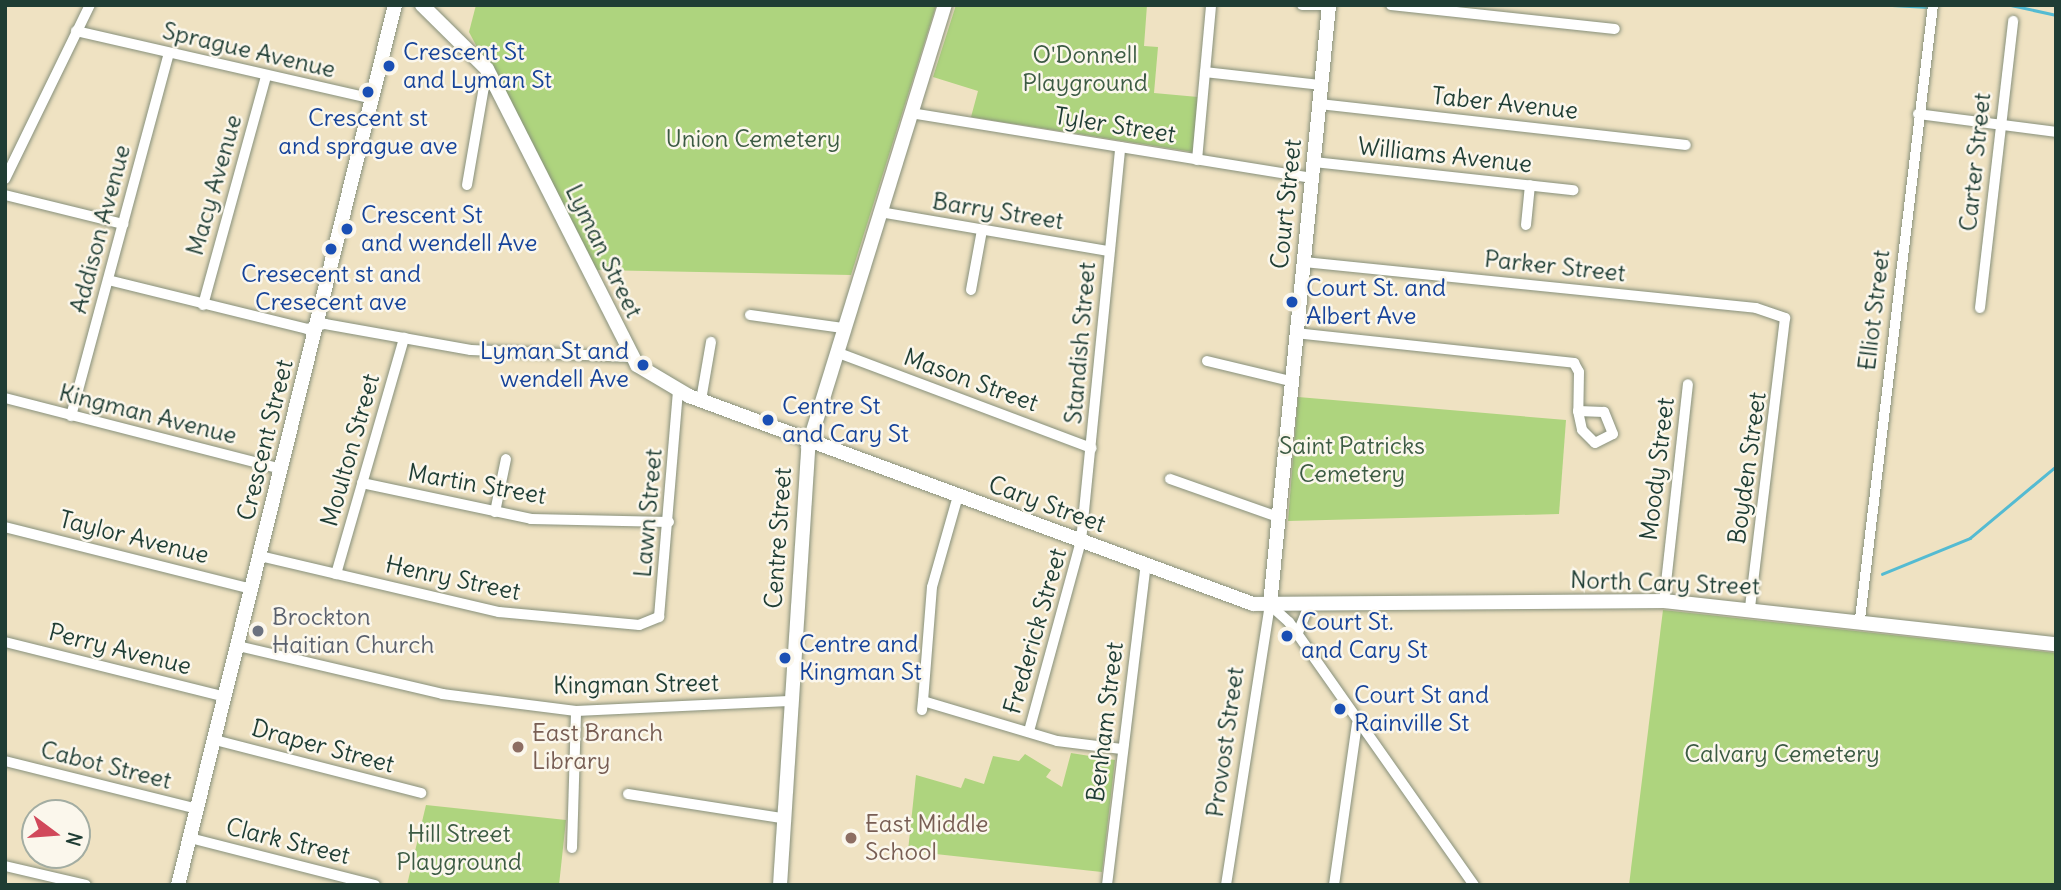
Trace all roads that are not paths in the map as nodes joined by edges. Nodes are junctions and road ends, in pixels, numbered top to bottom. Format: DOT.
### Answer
graph roads {
  1 [pos="90,5"];
  2 [pos="395,5"];
  3 [pos="422,5"];
  4 [pos="945,5"];
  5 [pos="1211,5"];
  6 [pos="1302,5"];
  7 [pos="1328,5"];
  8 [pos="1391,5"];
  9 [pos="1932,9"];
  10 [pos="2013,20"];
  11 [pos="1615,29"];
  12 [pos="76,31"];
  13 [pos="169,53"];
  14 [pos="487,69"];
  15 [pos="1205,72"];
  16 [pos="266,76"];
  17 [pos="1321,85"];
  18 [pos="372,99"];
  19 [pos="1320,104"];
  20 [pos="911,113"];
  21 [pos="1918,114"];
  22 [pos="2000,125"];
  23 [pos="2056,132"];
  24 [pos="1686,145"];
  25 [pos="1120,148"];
  26 [pos="1197,160"];
  27 [pos="1314,162"];
  28 [pos="1312,178"];
  29 [pos="5,179"];
  30 [pos="1530,185"];
  31 [pos="467,186"];
  32 [pos="1573,190"];
  33 [pos="5,195"];
  34 [pos="880,212"];
  35 [pos="123,224"];
  36 [pos="1526,225"];
  37 [pos="982,230"];
  38 [pos="1109,251"];
  39 [pos="1304,262"];
  40 [pos="108,280"];
  41 [pos="971,290"];
  42 [pos="203,305"];
  43 [pos="1980,308"];
  44 [pos="750,315"];
  45 [pos="316,326"];
  46 [pos="843,328"];
  47 [pos="1295,333"];
  48 [pos="1786,334"];
  49 [pos="404,338"];
  50 [pos="711,342"];
  51 [pos="836,352"];
  52 [pos="631,357"];
  53 [pos="1207,361"];
  54 [pos="1290,381"];
  55 [pos="1688,384"];
  56 [pos="678,391"];
  57 [pos="5,398"];
  58 [pos="701,400"];
  59 [pos="1578,411"];
  60 [pos="71,416"];
  61 [pos="810,440"];
  62 [pos="1092,448"];
  63 [pos="506,459"];
  64 [pos="281,469"];
  65 [pos="1170,479"];
  66 [pos="362,483"];
  67 [pos="958,496"];
  68 [pos="495,512"];
  69 [pos="1278,517"];
  70 [pos="669,522"];
  71 [pos="5,527"];
  72 [pos="1081,541"];
  73 [pos="260,556"];
  74 [pos="1146,565"];
  75 [pos="336,574"];
  76 [pos="252,589"];
  77 [pos="1664,601"];
  78 [pos="1270,605"];
  79 [pos="1309,606"];
  80 [pos="1750,608"];
  81 [pos="1860,619"];
  82 [pos="639,625"];
  83 [pos="1297,635"];
  84 [pos="5,642"];
  85 [pos="2056,644"];
  86 [pos="238,646"];
  87 [pos="225,697"];
  88 [pos="789,701"];
  89 [pos="576,711"];
  90 [pos="1357,724"];
  91 [pos="1028,731"];
  92 [pos="215,740"];
  93 [pos="1122,749"];
  94 [pos="5,761"];
  95 [pos="421,793"];
  96 [pos="628,794"];
  97 [pos="197,809"];
  98 [pos="781,818"];
  99 [pos="190,838"];
  100 [pos="572,848"];
  101 [pos="5,866"];
  102 [pos="71,883"];
  103 [pos="86,885"];
  104 [pos="178,885"];
  105 [pos="374,885"];
  106 [pos="780,885"];
  107 [pos="1107,885"];
  108 [pos="1226,885"];
  109 [pos="1334,885"];
  110 [pos="1474,885"];
  1 -- 12 [label="street"];
  2 -- 18 [label="main road, Crescent Street"];
  3 -- 14 [label="main road, Lyman Street"];
  4 -- 20 [label="main road, Centre Street"];
  5 -- 15 [label="street"];
  6 -- 7 [label="street"];
  7 -- 17 [label="main road, Court Street"];
  8 -- 11 [label="street"];
  9 -- 21 [label="street, Elliot Street"];
  10 -- 22 [label="street, Carter Street"];
  12 -- 13 [label="street, Sprague Avenue"];
  12 -- 29 [label="street"];
  13 -- 16 [label="street, Sprague Avenue"];
  13 -- 35 [label="street, Addison Avenue"];
  14 -- 31 [label="street"];
  14 -- 52 [label="main road, Lyman Street"];
  15 -- 17 [label="street"];
  15 -- 26 [label="street"];
  16 -- 18 [label="street, Sprague Avenue"];
  16 -- 42 [label="street, Macy Avenue"];
  17 -- 19 [label="main road, Court Street"];
  18 -- 45 [label="main road, Crescent Street"];
  19 -- 24 [label="street, Taber Avenue"];
  19 -- 27 [label="main road, Court Street"];
  20 -- 25 [label="street, Tyler Street"];
  20 -- 34 [label="main road, Centre Street"];
  21 -- 22 [label="street"];
  21 -- 81 [label="street, Elliot Street"];
  22 -- 23 [label="street"];
  22 -- 43 [label="street, Carter Street"];
  25 -- 26 [label="street, Tyler Street"];
  25 -- 38 [label="street, Standish Street"];
  26 -- 28 [label="street, Tyler Street"];
  27 -- 28 [label="main road, Court Street"];
  27 -- 30 [label="street, Williams Avenue"];
  28 -- 39 [label="main road, Court Street"];
  30 -- 32 [label="street, Williams Avenue"];
  30 -- 36 [label="street"];
  33 -- 35 [label="street"];
  34 -- 37 [label="street, Barry Street"];
  34 -- 46 [label="main road, Centre Street"];
  35 -- 40 [label="street, Addison Avenue"];
  37 -- 38 [label="street, Barry Street"];
  37 -- 41 [label="street"];
  38 -- 62 [label="street, Standish Street"];
  39 -- 47 [label="main road, Court Street"];
  39 -- 48 [label="street, Parker Street"];
  40 -- 42 [label="street"];
  40 -- 60 [label="street, Addison Avenue"];
  42 -- 45 [label="street"];
  44 -- 46 [label="street"];
  45 -- 49 [label="street"];
  45 -- 64 [label="main road, Crescent Street"];
  46 -- 51 [label="main road, Centre Street"];
  47 -- 54 [label="main road, Court Street"];
  47 -- 59 [label="street"];
  48 -- 80 [label="street, Boyden Street"];
  49 -- 52 [label="street"];
  49 -- 66 [label="street, Moulton Street"];
  50 -- 58 [label="street"];
  51 -- 61 [label="main road, Centre Street"];
  51 -- 62 [label="street, Mason Street"];
  52 -- 56 [label="main road, Lyman Street"];
  53 -- 54 [label="street"];
  54 -- 69 [label="main road, Court Street"];
  55 -- 77 [label="street, Moody Street"];
  56 -- 58 [label="main road, Lyman Street"];
  56 -- 70 [label="street, Lawn Street"];
  57 -- 60 [label="street, Kingman Avenue"];
  58 -- 61 [label="main road, Lyman Street"];
  60 -- 64 [label="street, Kingman Avenue"];
  61 -- 67 [label="main road, Cary Street"];
  61 -- 88 [label="main road, Centre Street"];
  62 -- 72 [label="street, Standish Street"];
  63 -- 68 [label="street"];
  64 -- 73 [label="main road, Crescent Street"];
  65 -- 69 [label="street"];
  66 -- 68 [label="street, Martin Street"];
  66 -- 75 [label="street, Moulton Street"];
  67 -- 72 [label="main road, Cary Street"];
  67 -- 91 [label="street"];
  68 -- 70 [label="street, Martin Street"];
  69 -- 78 [label="main road, Court Street"];
  70 -- 82 [label="street, Lawn Street"];
  71 -- 76 [label="street, Taylor Avenue"];
  72 -- 74 [label="main road, Cary Street"];
  72 -- 91 [label="street, Frederick Street"];
  73 -- 75 [label="street, Henry Street"];
  73 -- 76 [label="main road, Crescent Street"];
  74 -- 78 [label="main road, Cary Street"];
  74 -- 93 [label="street, Benham Street"];
  75 -- 82 [label="street, Henry Street"];
  76 -- 86 [label="main road, Crescent Street"];
  77 -- 79 [label="main road, North Cary Street"];
  77 -- 80 [label="main road, North Cary Street"];
  78 -- 79 [label="main road, North Cary Street"];
  78 -- 83 [label="street"];
  78 -- 108 [label="street, Provost Street"];
  79 -- 83 [label="street"];
  80 -- 81 [label="main road, North Cary Street"];
  81 -- 85 [label="main road, North Cary Street"];
  83 -- 90 [label="street"];
  84 -- 87 [label="street, Perry Avenue"];
  86 -- 87 [label="main road, Crescent Street"];
  86 -- 89 [label="street, Kingman Street"];
  87 -- 92 [label="main road, Crescent Street"];
  88 -- 89 [label="street, Kingman Street"];
  88 -- 98 [label="main road, Centre Street"];
  89 -- 100 [label="street"];
  90 -- 109 [label="street"];
  90 -- 110 [label="street"];
  91 -- 93 [label="street"];
  92 -- 95 [label="street, Draper Street"];
  92 -- 97 [label="main road, Crescent Street"];
  93 -- 107 [label="street, Benham Street"];
  94 -- 97 [label="street, Cabot Street"];
  96 -- 98 [label="street"];
  97 -- 99 [label="main road, Crescent Street"];
  98 -- 106 [label="main road, Centre Street"];
  99 -- 104 [label="main road, Crescent Street"];
  99 -- 105 [label="street, Clark Street"];
  101 -- 102 [label="street"];
  102 -- 103 [label="street"];
}
